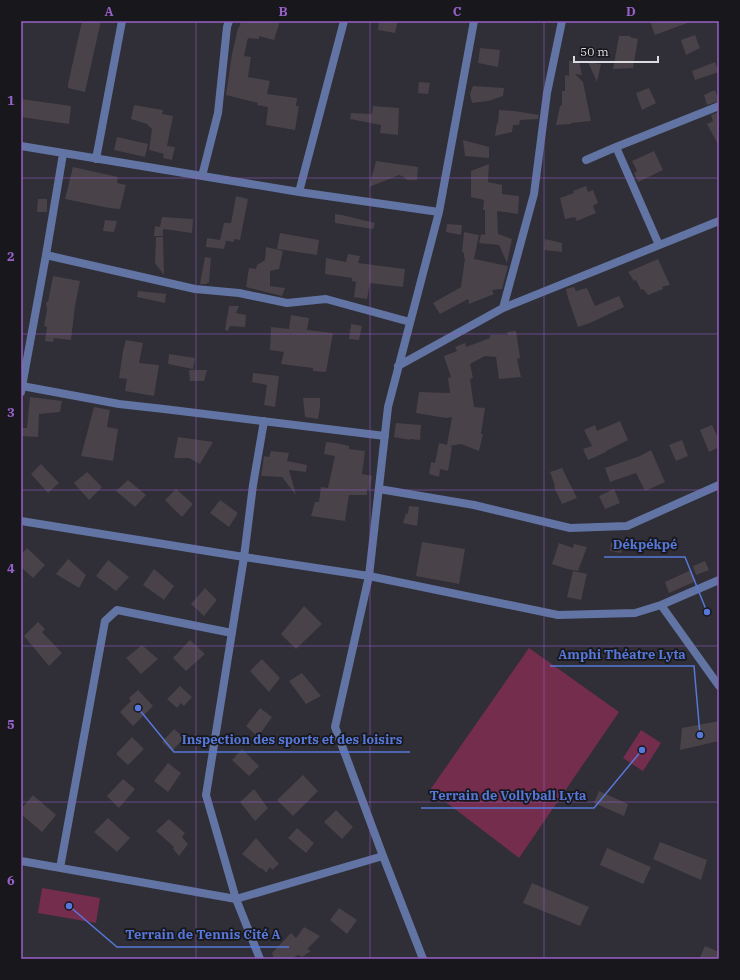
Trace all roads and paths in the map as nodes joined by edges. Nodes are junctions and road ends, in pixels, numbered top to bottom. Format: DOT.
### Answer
graph roads {
  1 [pos="122,21"];
  2 [pos="229,21"];
  3 [pos="344,21"];
  4 [pos="474,21"];
  5 [pos="562,21"];
  6 [pos="719,106"];
  7 [pos="21,146"];
  8 [pos="616,146"];
  9 [pos="63,154"];
  10 [pos="96,159"];
  11 [pos="586,160"];
  12 [pos="202,176"];
  13 [pos="299,192"];
  14 [pos="439,212"];
  15 [pos="719,221"];
  16 [pos="659,245"];
  17 [pos="46,255"];
  18 [pos="502,308"];
  19 [pos="410,322"];
  20 [pos="398,366"];
  21 [pos="22,389"];
  22 [pos="264,421"];
  23 [pos="385,436"];
  24 [pos="719,486"];
  25 [pos="379,489"];
  26 [pos="21,521"];
  27 [pos="244,557"];
  28 [pos="369,576"];
  29 [pos="719,580"];
  30 [pos="661,605"];
  31 [pos="232,633"];
  32 [pos="719,686"];
  33 [pos="383,856"];
  34 [pos="21,861"];
  35 [pos="60,868"];
  36 [pos="236,899"];
  37 [pos="260,959"];
  38 [pos="423,959"];
  1 -- 10 [label="street"];
  2 -- 12 [label="street"];
  3 -- 13 [label="street"];
  4 -- 14 [label="street"];
  5 -- 18 [label="street"];
  6 -- 8 [label="street"];
  7 -- 9 [label="street"];
  8 -- 11 [label="street"];
  8 -- 16 [label="street"];
  9 -- 10 [label="street"];
  9 -- 17 [label="street"];
  10 -- 12 [label="street"];
  12 -- 13 [label="street"];
  13 -- 14 [label="street"];
  14 -- 19 [label="street"];
  15 -- 16 [label="street"];
  16 -- 18 [label="street"];
  17 -- 19 [label="street"];
  17 -- 21 [label="street"];
  18 -- 20 [label="street"];
  19 -- 20 [label="street"];
  20 -- 23 [label="street"];
  21 -- 22 [label="street"];
  22 -- 23 [label="street"];
  22 -- 27 [label="street"];
  23 -- 25 [label="street"];
  24 -- 25 [label="street"];
  25 -- 28 [label="street"];
  26 -- 27 [label="street"];
  27 -- 28 [label="street"];
  27 -- 31 [label="street"];
  28 -- 30 [label="street"];
  28 -- 33 [label="street"];
  29 -- 30 [label="street"];
  30 -- 32 [label="street"];
  31 -- 35 [label="street"];
  31 -- 36 [label="street"];
  33 -- 36 [label="street"];
  33 -- 38 [label="street"];
  34 -- 35 [label="street"];
  35 -- 36 [label="street"];
  36 -- 37 [label="street"];
}
